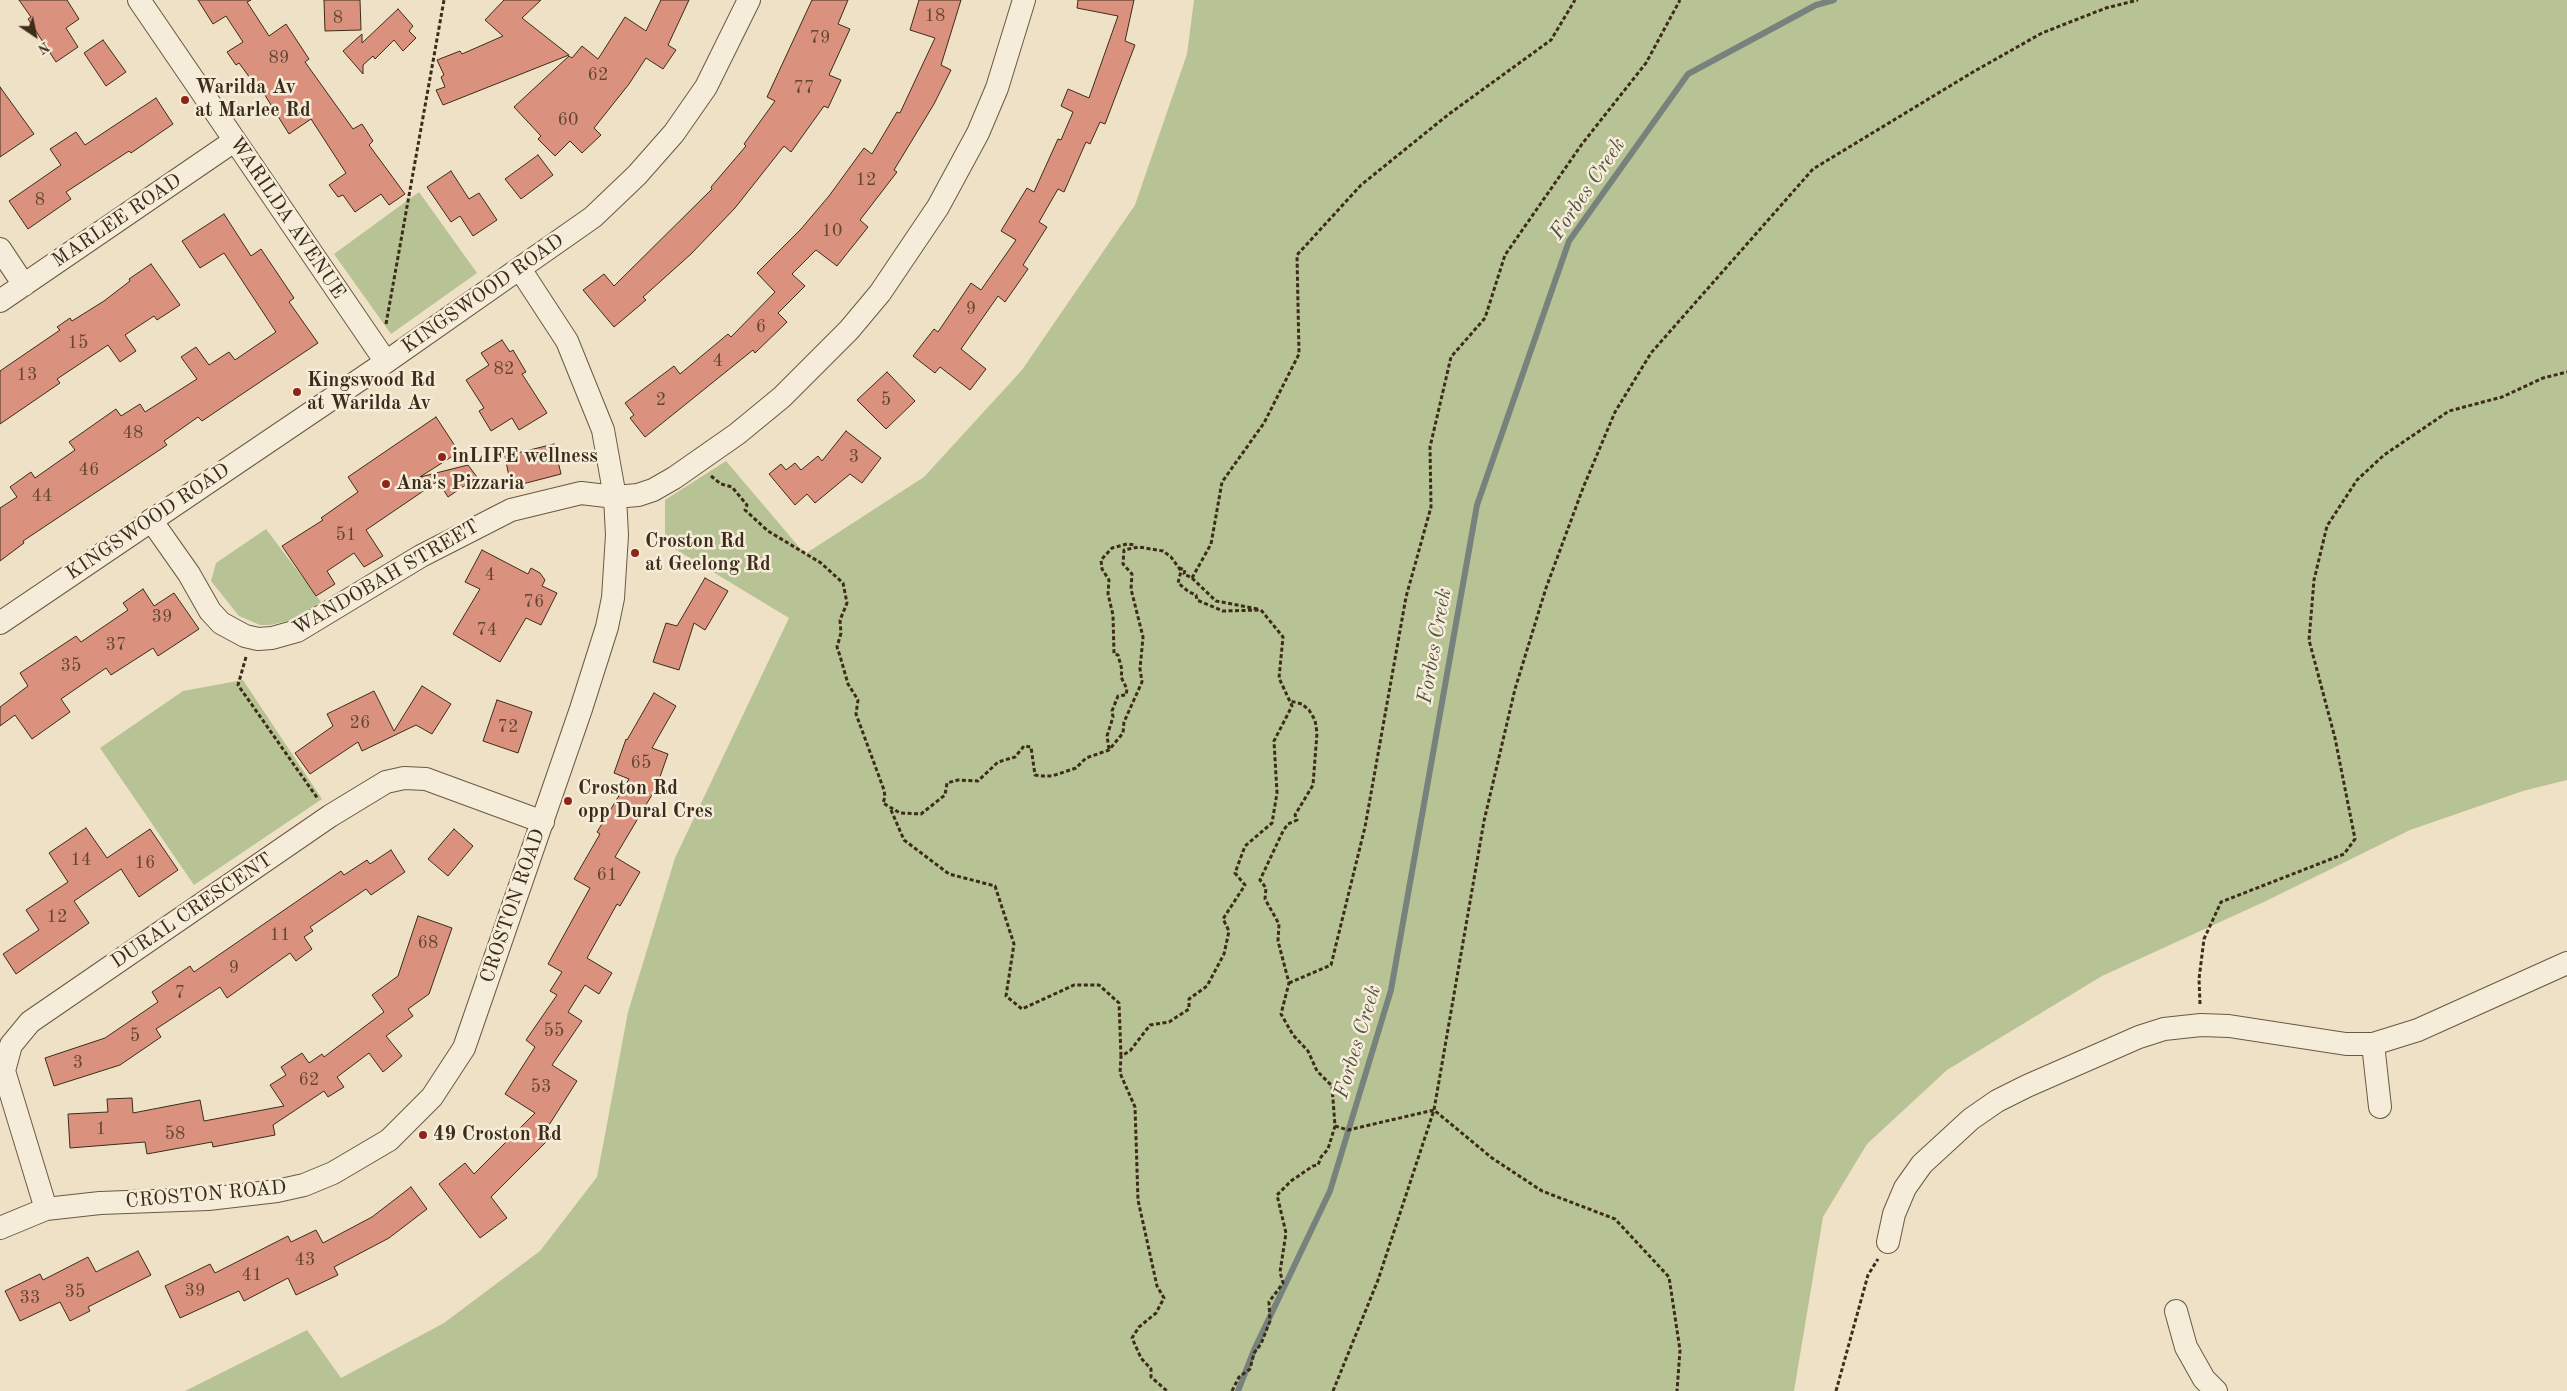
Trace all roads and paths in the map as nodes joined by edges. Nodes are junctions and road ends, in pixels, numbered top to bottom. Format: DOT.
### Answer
graph roads {
  1 [pos="139,0"];
  2 [pos="444,0"];
  3 [pos="749,0"];
  4 [pos="1024,0"];
  5 [pos="1575,0"];
  6 [pos="1680,0"];
  7 [pos="2138,0"];
  8 [pos="234,141"];
  9 [pos="0,249"];
  10 [pos="520,269"];
  11 [pos="24,285"];
  12 [pos="0,301"];
  13 [pos="386,362"];
  14 [pos="2567,372"];
  15 [pos="696,462"];
  16 [pos="615,497"];
  17 [pos="151,520"];
  18 [pos="1139,546"];
  19 [pos="1178,568"];
  20 [pos="1192,578"];
  21 [pos="1261,610"];
  22 [pos="0,623"];
  23 [pos="252,638"];
  24 [pos="1289,700"];
  25 [pos="1109,750"];
  26 [pos="891,810"];
  27 [pos="330,816"];
  28 [pos="543,822"];
  29 [pos="2567,963"];
  30 [pos="1289,983"];
  31 [pos="2201,1025"];
  32 [pos="2373,1044"];
  33 [pos="1121,1056"];
  34 [pos="2380,1107"];
  35 [pos="1434,1110"];
  36 [pos="1335,1126"];
  37 [pos="46,1208"];
  38 [pos="0,1228"];
  39 [pos="1888,1242"];
  40 [pos="2176,1311"];
  41 [pos="1167,1391"];
  42 [pos="1232,1391"];
  43 [pos="1333,1391"];
  44 [pos="1677,1391"];
  45 [pos="1836,1391"];
  46 [pos="2216,1391"];
  1 -- 8 [label="street, WARILDA AVENUE"];
  2 -- 13 [label="path"];
  3 -- 10 [label="street, KINGSWOOD ROAD"];
  4 -- 15 [label="street, WANDOBAH STREET"];
  5 -- 20 [label="path"];
  6 -- 30 [label="path"];
  7 -- 35 [label="path"];
  8 -- 11 [label="street, MARLEE ROAD"];
  8 -- 13 [label="street, WARILDA AVENUE"];
  9 -- 11 [label="street"];
  10 -- 13 [label="street, KINGSWOOD ROAD"];
  10 -- 16 [label="street, CROSTON ROAD"];
  11 -- 12 [label="street, MARLEE ROAD"];
  13 -- 17 [label="street, KINGSWOOD ROAD"];
  14 -- 31 [label="path"];
  15 -- 16 [label="street, WANDOBAH STREET"];
  15 -- 26 [label="path"];
  16 -- 23 [label="street, WANDOBAH STREET"];
  16 -- 28 [label="street, CROSTON ROAD"];
  17 -- 22 [label="street, KINGSWOOD ROAD"];
  17 -- 23 [label="street, WANDOBAH STREET"];
  18 -- 19 [label="path"];
  18 -- 25 [label="path"];
  18 -- 25 [label="path"];
  19 -- 20 [label="path"];
  19 -- 21 [label="path"];
  20 -- 21 [label="path"];
  21 -- 24 [label="path"];
  23 -- 27 [label="path"];
  24 -- 30 [label="path"];
  24 -- 33 [label="path"];
  25 -- 26 [label="path"];
  26 -- 33 [label="path"];
  27 -- 28 [label="street, DURAL CRESCENT"];
  27 -- 37 [label="street, DURAL CRESCENT"];
  28 -- 37 [label="street, CROSTON ROAD"];
  29 -- 32 [label="street"];
  30 -- 36 [label="path"];
  31 -- 32 [label="street"];
  31 -- 39 [label="street"];
  32 -- 34 [label="street"];
  33 -- 41 [label="path"];
  35 -- 36 [label="path"];
  35 -- 43 [label="path"];
  35 -- 44 [label="path"];
  36 -- 42 [label="path"];
  37 -- 38 [label="street, CROSTON ROAD"];
  39 -- 45 [label="path"];
  40 -- 46 [label="street"];
}
